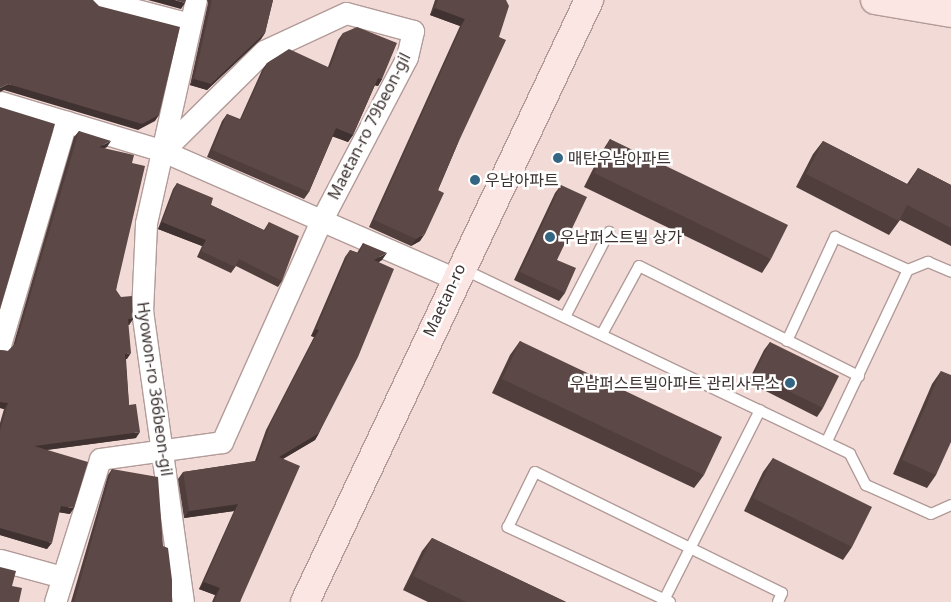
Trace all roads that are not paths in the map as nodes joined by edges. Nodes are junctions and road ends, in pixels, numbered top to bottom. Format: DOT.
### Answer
graph roads {
  1 [pos="98,0"];
  2 [pos="196,0"];
  3 [pos="589,0"];
  4 [pos="875,0"];
  5 [pos="951,14"];
  6 [pos="190,24"];
  7 [pos="0,102"];
  8 [pos="66,122"];
  9 [pos="163,151"];
  10 [pos="321,221"];
  11 [pos="609,232"];
  12 [pos="908,270"];
  13 [pos="457,272"];
  14 [pos="951,272"];
  15 [pos="565,317"];
  16 [pos="602,334"];
  17 [pos="787,341"];
  18 [pos="0,346"];
  19 [pos="858,376"];
  20 [pos="760,410"];
  21 [pos="827,442"];
  22 [pos="164,452"];
  23 [pos="951,505"];
  24 [pos="691,547"];
  25 [pos="0,560"];
  26 [pos="62,577"];
  27 [pos="666,601"];
  28 [pos="54,602"];
  29 [pos="183,602"];
  30 [pos="305,602"];
  31 [pos="778,602"];
  1 -- 6 [label="street"];
  2 -- 6 [label="street, Hyowon-ro 366beon-gil"];
  3 -- 13 [label="street, Maetan-ro"];
  4 -- 5 [label="street"];
  6 -- 9 [label="street, Hyowon-ro 366beon-gil"];
  7 -- 8 [label="street"];
  8 -- 9 [label="street"];
  8 -- 18 [label="street"];
  9 -- 10 [label="street"];
  9 -- 10 [label="street, Maetan-ro 79beon-gil"];
  9 -- 22 [label="street, Hyowon-ro 366beon-gil"];
  10 -- 13 [label="street"];
  10 -- 22 [label="street, Maetan-ro 79beon-gil"];
  11 -- 15 [label="lane"];
  12 -- 14 [label="lane"];
  12 -- 17 [label="lane"];
  12 -- 19 [label="lane"];
  13 -- 15 [label="lane"];
  13 -- 30 [label="street, Maetan-ro"];
  15 -- 16 [label="lane"];
  16 -- 17 [label="lane"];
  16 -- 20 [label="lane"];
  17 -- 19 [label="lane"];
  19 -- 21 [label="lane"];
  20 -- 21 [label="lane"];
  20 -- 24 [label="lane"];
  21 -- 23 [label="lane"];
  22 -- 26 [label="street"];
  22 -- 29 [label="street, Hyowon-ro 366beon-gil"];
  24 -- 27 [label="lane"];
  24 -- 27 [label="lane"];
  24 -- 31 [label="lane"];
  25 -- 26 [label="street"];
  26 -- 28 [label="street"];
}
